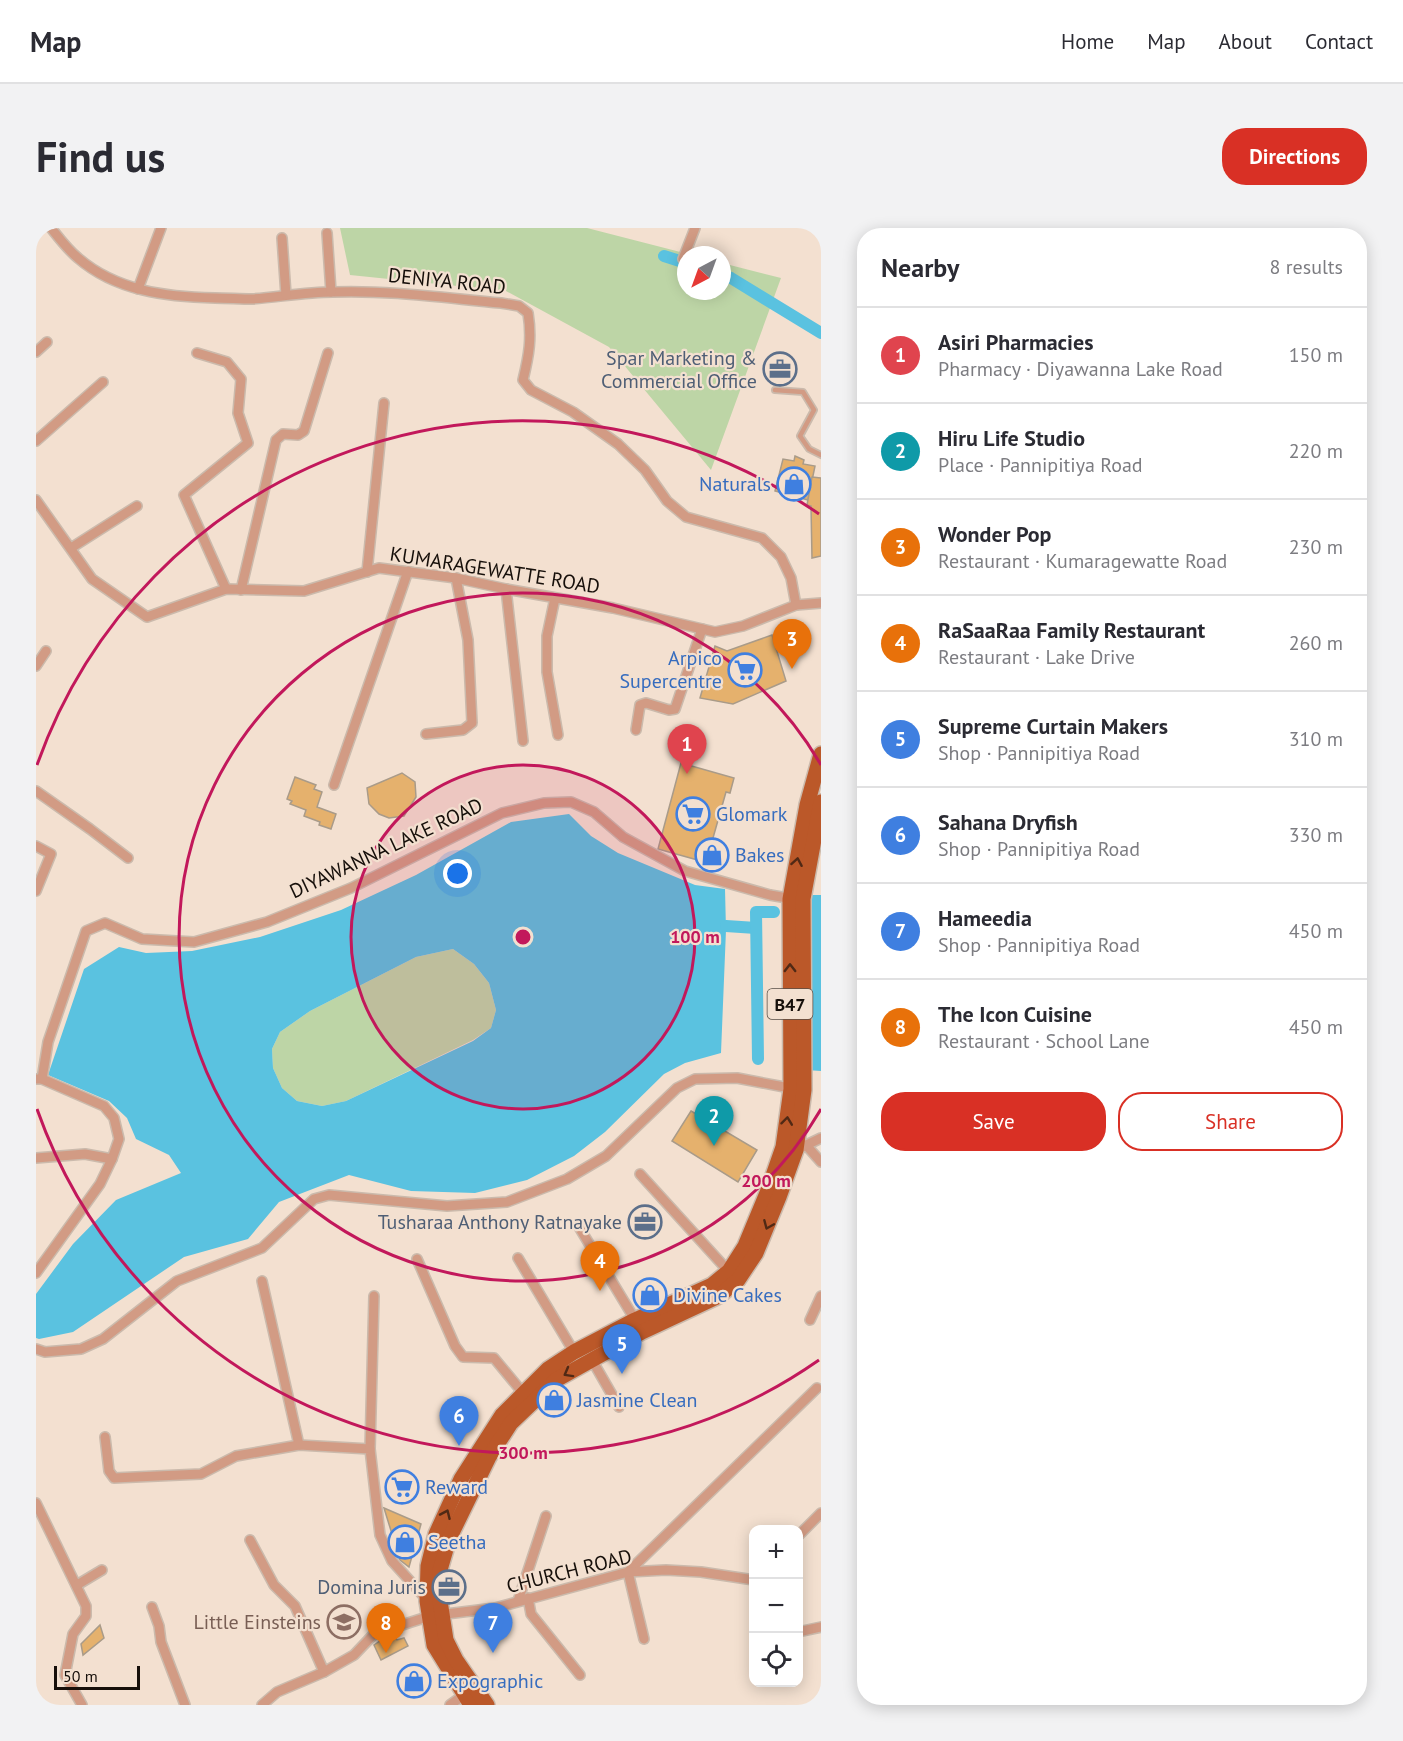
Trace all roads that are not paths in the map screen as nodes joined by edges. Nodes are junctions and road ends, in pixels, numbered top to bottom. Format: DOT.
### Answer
graph roads {
  1 [pos="51,228"];
  2 [pos="161,228"];
  3 [pos="695,228"];
  4 [pos="327,233"];
  5 [pos="282,238"];
  6 [pos="688,246"];
  7 [pos="138,290"];
  8 [pos="331,292"];
  9 [pos="286,296"];
  10 [pos="47,342"];
  11 [pos="36,352"];
  12 [pos="197,353"];
  13 [pos="328,353"];
  14 [pos="104,382"];
  15 [pos="775,390"];
  16 [pos="384,403"];
  17 [pos="36,441"];
  18 [pos="821,455"];
  19 [pos="36,500"];
  20 [pos="137,506"];
  21 [pos="71,548"];
  22 [pos="408,571"];
  23 [pos="367,572"];
  24 [pos="456,578"];
  25 [pos="226,589"];
  26 [pos="506,589"];
  27 [pos="241,590"];
  28 [pos="555,598"];
  29 [pos="821,603"];
  30 [pos="796,605"];
  31 [pos="702,629"];
  32 [pos="46,651"];
  33 [pos="36,666"];
  34 [pos="636,730"];
  35 [pos="426,734"];
  36 [pos="558,735"];
  37 [pos="522,741"];
  38 [pos="821,754"];
  39 [pos="334,785"];
  40 [pos="36,791"];
  41 [pos="821,802"];
  42 [pos="36,846"];
  43 [pos="128,858"];
  44 [pos="36,891"];
  45 [pos="796,899"];
  46 [pos="39,1079"];
  47 [pos="797,1090"];
  48 [pos="821,1138"];
  49 [pos="795,1147"];
  50 [pos="36,1158"];
  51 [pos="112,1159"];
  52 [pos="821,1162"];
  53 [pos="640,1174"];
  54 [pos="579,1227"];
  55 [pos="518,1258"];
  56 [pos="417,1259"];
  57 [pos="36,1273"];
  58 [pos="734,1276"];
  59 [pos="262,1281"];
  60 [pos="374,1296"];
  61 [pos="821,1296"];
  62 [pos="810,1320"];
  63 [pos="638,1326"];
  64 [pos="36,1349"];
  65 [pos="574,1352"];
  66 [pos="592,1360"];
  67 [pos="817,1388"];
  68 [pos="523,1393"];
  69 [pos="619,1407"];
  70 [pos="105,1437"];
  71 [pos="299,1445"];
  72 [pos="370,1449"];
  73 [pos="36,1503"];
  74 [pos="821,1514"];
  75 [pos="546,1516"];
  76 [pos="803,1531"];
  77 [pos="250,1540"];
  78 [pos="102,1570"];
  79 [pos="628,1572"];
  80 [pos="749,1580"];
  81 [pos="77,1585"];
  82 [pos="528,1599"];
  83 [pos="518,1602"];
  84 [pos="152,1607"];
  85 [pos="435,1608"];
  86 [pos="821,1628"];
  87 [pos="803,1631"];
  88 [pos="644,1639"];
  89 [pos="324,1672"];
  90 [pos="580,1675"];
  91 [pos="468,1700"];
  92 [pos="82,1705"];
  93 [pos="185,1705"];
  94 [pos="262,1705"];
  95 [pos="450,1705"];
  96 [pos="487,1705"];
  1 -- 7 [label="street, DENIYA ROAD"];
  2 -- 7 [label="street"];
  3 -- 6 [label="street"];
  4 -- 8 [label="street"];
  5 -- 9 [label="street"];
  7 -- 9 [label="street, DENIYA ROAD"];
  8 -- 9 [label="street, DENIYA ROAD"];
  8 -- 30 [label="street, DENIYA ROAD"];
  10 -- 11 [label="street"];
  12 -- 25 [label="street"];
  13 -- 27 [label="street"];
  14 -- 17 [label="street"];
  15 -- 18 [label="lane"];
  16 -- 23 [label="street"];
  19 -- 21 [label="street, KUMARAGEWATTE ROAD"];
  20 -- 21 [label="street"];
  21 -- 25 [label="street, KUMARAGEWATTE ROAD"];
  22 -- 23 [label="street, KUMARAGEWATTE ROAD"];
  22 -- 24 [label="street, KUMARAGEWATTE ROAD"];
  22 -- 39 [label="street"];
  23 -- 27 [label="street, KUMARAGEWATTE ROAD"];
  24 -- 26 [label="street, KUMARAGEWATTE ROAD"];
  24 -- 35 [label="street"];
  25 -- 27 [label="street, KUMARAGEWATTE ROAD"];
  26 -- 28 [label="street, KUMARAGEWATTE ROAD"];
  26 -- 37 [label="street"];
  28 -- 31 [label="street, KUMARAGEWATTE ROAD"];
  28 -- 36 [label="street"];
  29 -- 30 [label="street, KUMARAGEWATTE ROAD"];
  30 -- 31 [label="street, KUMARAGEWATTE ROAD"];
  31 -- 34 [label="street"];
  32 -- 33 [label="street"];
  45 -- 38 [label="main road, B47, one-way"];
  40 -- 43 [label="street"];
  41 -- 45 [label="main road, B47"];
  42 -- 44 [label="street"];
  45 -- 46 [label="street, DIYAWANNA LAKE ROAD"];
  45 -- 47 [label="main road, B47"];
  46 -- 51 [label="street"];
  47 -- 49 [label="main road, B47"];
  47 -- 64 [label="street"];
  48 -- 49 [label="street"];
  49 -- 52 [label="street"];
  49 -- 58 [label="main road, B47"];
  50 -- 51 [label="street"];
  51 -- 57 [label="street"];
  53 -- 58 [label="street"];
  54 -- 63 [label="street"];
  55 -- 65 [label="street"];
  56 -- 68 [label="street"];
  58 -- 63 [label="main road, B47"];
  59 -- 71 [label="street"];
  60 -- 72 [label="street"];
  61 -- 62 [label="street"];
  63 -- 65 [label="main road, B47"];
  63 -- 66 [label="main road, B47"];
  65 -- 68 [label="main road, B47"];
  66 -- 69 [label="street"];
  66 -- 85 [label="main road, B47, one-way"];
  67 -- 79 [label="street"];
  85 -- 68 [label="main road, B47, one-way"];
  70 -- 71 [label="street"];
  71 -- 72 [label="street"];
  72 -- 85 [label="street"];
  73 -- 81 [label="street"];
  74 -- 76 [label="street"];
  75 -- 83 [label="street"];
  77 -- 89 [label="street"];
  78 -- 81 [label="street"];
  79 -- 80 [label="street, CHURCH ROAD"];
  79 -- 82 [label="street, CHURCH ROAD"];
  79 -- 88 [label="street"];
  81 -- 92 [label="street"];
  82 -- 83 [label="street, CHURCH ROAD"];
  82 -- 90 [label="street"];
  83 -- 85 [label="street, CHURCH ROAD"];
  84 -- 93 [label="street"];
  85 -- 89 [label="street, CHURCH ROAD"];
  85 -- 91 [label="main road, B47"];
  85 -- 96 [label="main road, B47"];
  86 -- 87 [label="street"];
  89 -- 94 [label="street, CHURCH ROAD"];
  91 -- 95 [label="street"];
}
